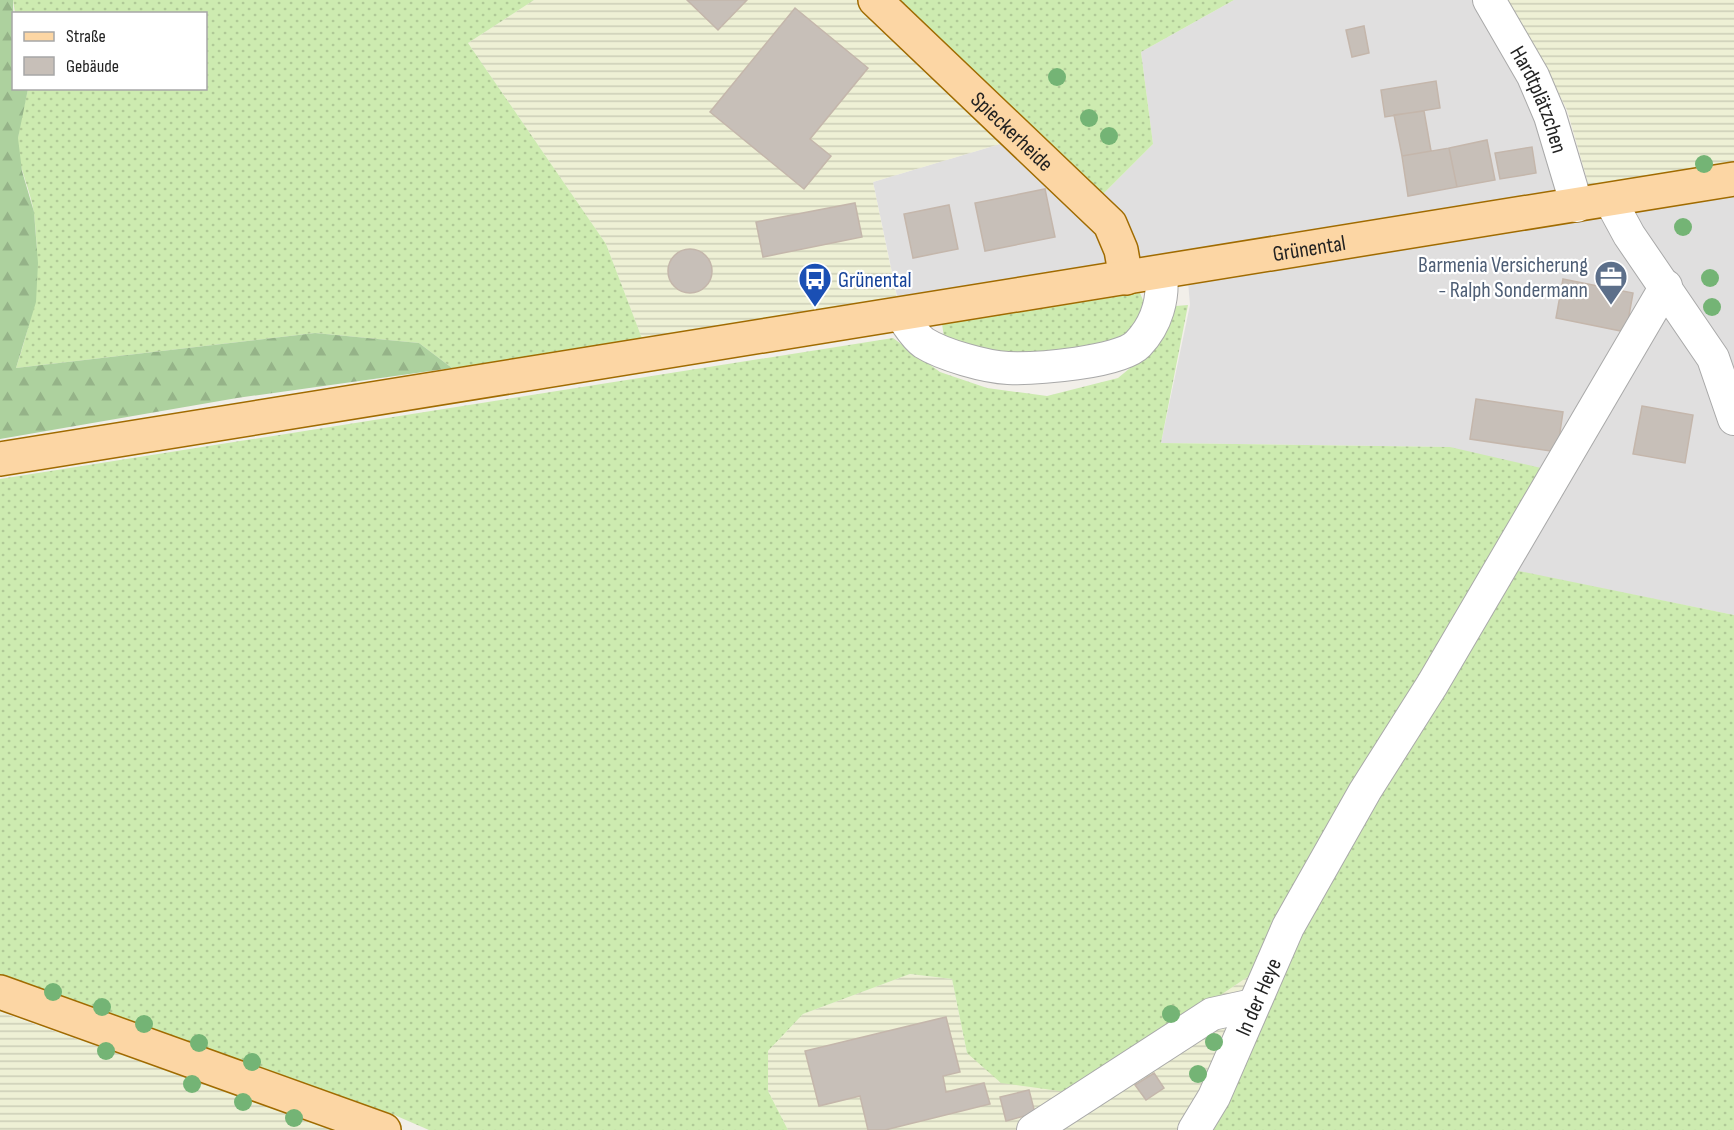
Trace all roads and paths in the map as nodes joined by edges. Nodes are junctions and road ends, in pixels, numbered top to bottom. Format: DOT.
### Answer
graph roads {
  1 [pos="875,0"];
  2 [pos="1489,0"];
  3 [pos="1734,179"];
  4 [pos="1610,200"];
  5 [pos="1576,206"];
  6 [pos="1161,272"];
  7 [pos="1126,278"];
  8 [pos="1666,286"];
  9 [pos="901,315"];
  10 [pos="1734,419"];
  11 [pos="10,457"];
  12 [pos="0,992"];
  13 [pos="1253,1005"];
  14 [pos="384,1130"];
  15 [pos="1033,1130"];
  16 [pos="1194,1130"];
  1 -- 7 [label="main road, Spieckerheide"];
  2 -- 5 [label="street, Hardtplätzchen"];
  3 -- 4 [label="main road, Grünental"];
  4 -- 5 [label="main road, Grünental"];
  4 -- 8 [label="street"];
  5 -- 6 [label="main road, Grünental"];
  6 -- 7 [label="main road, Grünental"];
  6 -- 9 [label="street"];
  7 -- 9 [label="main road, Grünental"];
  8 -- 10 [label="street"];
  8 -- 13 [label="street, In der Heye"];
  9 -- 11 [label="main road, Grünental"];
  12 -- 14 [label="main road"];
  13 -- 15 [label="street"];
  13 -- 16 [label="street, In der Heye"];
}
